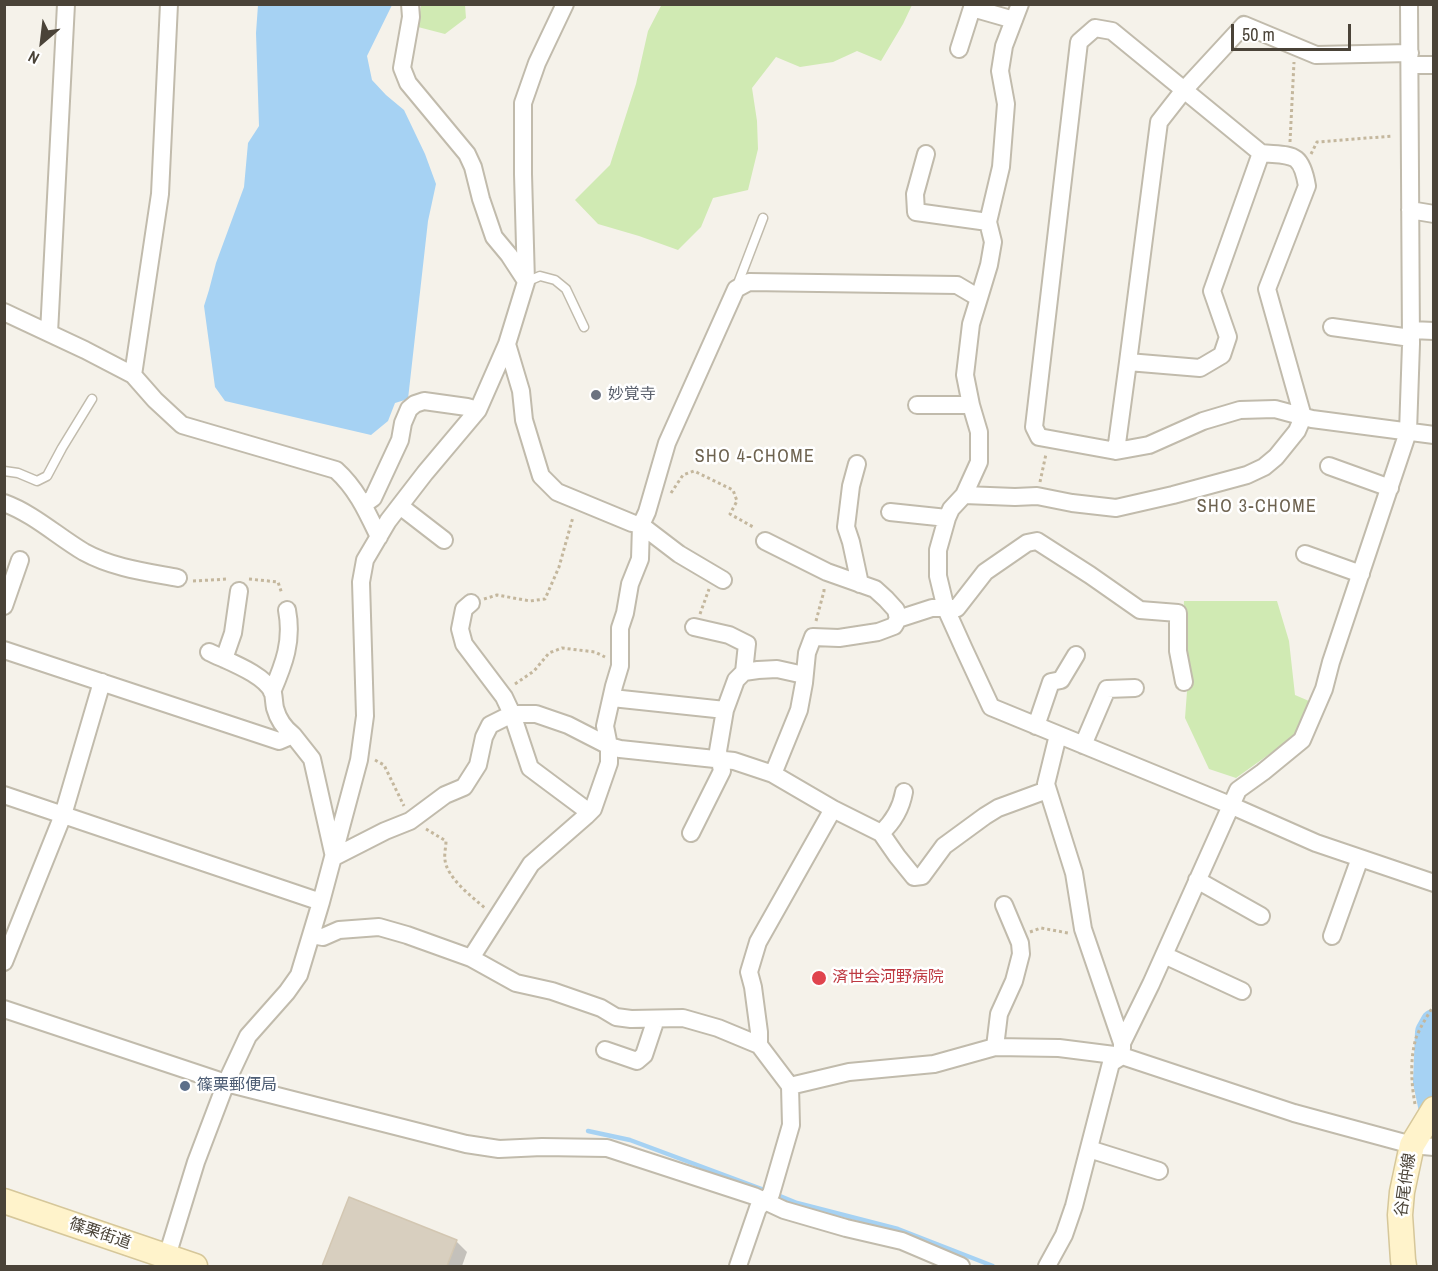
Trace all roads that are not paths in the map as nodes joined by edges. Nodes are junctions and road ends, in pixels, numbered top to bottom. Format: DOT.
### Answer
graph roads {
  1 [pos="66,4"];
  2 [pos="169,4"];
  3 [pos="410,4"];
  4 [pos="565,4"];
  5 [pos="1409,4"];
  6 [pos="1017,12"];
  7 [pos="959,49"];
  8 [pos="1410,59"];
  9 [pos="1434,65"];
  10 [pos="1185,90"];
  11 [pos="1261,153"];
  12 [pos="926,154"];
  13 [pos="1410,210"];
  14 [pos="1434,214"];
  15 [pos="763,218"];
  16 [pos="988,222"];
  17 [pos="526,282"];
  18 [pos="736,289"];
  19 [pos="979,298"];
  20 [pos="4,312"];
  21 [pos="584,327"];
  22 [pos="1332,327"];
  23 [pos="1434,331"];
  24 [pos="49,333"];
  25 [pos="1411,334"];
  26 [pos="507,344"];
  27 [pos="1128,362"];
  28 [pos="133,375"];
  29 [pos="92,399"];
  30 [pos="917,405"];
  31 [pos="971,405"];
  32 [pos="477,410"];
  33 [pos="1303,417"];
  34 [pos="1408,432"];
  35 [pos="1434,435"];
  36 [pos="1116,451"];
  37 [pos="857,464"];
  38 [pos="1329,466"];
  39 [pos="4,471"];
  40 [pos="1390,488"];
  41 [pos="964,495"];
  42 [pos="4,503"];
  43 [pos="363,505"];
  44 [pos="400,506"];
  45 [pos="890,512"];
  46 [pos="946,518"];
  47 [pos="641,525"];
  48 [pos="379,537"];
  49 [pos="444,540"];
  50 [pos="765,541"];
  51 [pos="1305,554"];
  52 [pos="20,560"];
  53 [pos="1361,574"];
  54 [pos="178,578"];
  55 [pos="719,578"];
  56 [pos="860,584"];
  57 [pos="238,591"];
  58 [pos="471,603"];
  59 [pos="4,606"];
  60 [pos="946,609"];
  61 [pos="287,610"];
  62 [pos="898,619"];
  63 [pos="694,627"];
  64 [pos="4,650"];
  65 [pos="1076,654"];
  66 [pos="744,672"];
  67 [pos="804,675"];
  68 [pos="102,682"];
  69 [pos="1184,682"];
  70 [pos="1134,688"];
  71 [pos="272,692"];
  72 [pos="612,698"];
  73 [pos="725,710"];
  74 [pos="512,714"];
  75 [pos="1036,726"];
  76 [pos="293,735"];
  77 [pos="1058,735"];
  78 [pos="1083,745"];
  79 [pos="609,746"];
  80 [pos="720,759"];
  81 [pos="773,774"];
  82 [pos="1047,790"];
  83 [pos="904,792"];
  84 [pos="4,795"];
  85 [pos="1230,805"];
  86 [pos="833,808"];
  87 [pos="589,812"];
  88 [pos="63,815"];
  89 [pos="691,833"];
  90 [pos="881,833"];
  91 [pos="334,857"];
  92 [pos="1360,858"];
  93 [pos="1197,880"];
  94 [pos="1434,883"];
  95 [pos="321,902"];
  96 [pos="1004,905"];
  97 [pos="1261,916"];
  98 [pos="311,935"];
  99 [pos="1332,936"];
  100 [pos="1164,955"];
  101 [pos="471,958"];
  102 [pos="4,962"];
  103 [pos="1242,991"];
  104 [pos="4,1009"];
  105 [pos="656,1019"];
  106 [pos="759,1045"];
  107 [pos="995,1047"];
  108 [pos="1122,1049"];
  109 [pos="605,1050"];
  110 [pos="226,1083"];
  111 [pos="790,1086"];
  112 [pos="1426,1134"];
  113 [pos="1089,1149"];
  114 [pos="1159,1172"];
  115 [pos="764,1201"];
  116 [pos="4,1202"];
  117 [pos="165,1262"];
  118 [pos="195,1266"];
  119 [pos="738,1266"];
  120 [pos="961,1266"];
  121 [pos="1047,1266"];
  122 [pos="1404,1266"];
  1 -- 24 [label="street"];
  2 -- 28 [label="street"];
  3 -- 17 [label="street"];
  4 -- 17 [label="street"];
  5 -- 8 [label="street"];
  6 -- 7 [label="street"];
  6 -- 16 [label="street"];
  8 -- 9 [label="street"];
  8 -- 10 [label="street"];
  8 -- 13 [label="street"];
  10 -- 11 [label="street"];
  10 -- 27 [label="street"];
  10 -- 36 [label="street"];
  11 -- 27 [label="street"];
  11 -- 33 [label="street"];
  12 -- 16 [label="street"];
  13 -- 14 [label="street"];
  13 -- 25 [label="street"];
  15 -- 18 [label="lane"];
  16 -- 19 [label="street"];
  17 -- 21 [label="lane"];
  17 -- 26 [label="street"];
  18 -- 19 [label="street"];
  18 -- 47 [label="street"];
  19 -- 31 [label="street"];
  20 -- 24 [label="street"];
  22 -- 25 [label="street"];
  23 -- 25 [label="street"];
  24 -- 28 [label="street"];
  25 -- 34 [label="street"];
  26 -- 32 [label="street"];
  26 -- 47 [label="street"];
  27 -- 36 [label="street"];
  28 -- 43 [label="street"];
  29 -- 39 [label="lane"];
  30 -- 31 [label="street"];
  31 -- 41 [label="street"];
  32 -- 43 [label="street"];
  32 -- 44 [label="street"];
  33 -- 34 [label="street"];
  33 -- 36 [label="street"];
  33 -- 41 [label="street"];
  34 -- 35 [label="street"];
  34 -- 40 [label="street"];
  37 -- 56 [label="street"];
  38 -- 40 [label="street"];
  40 -- 53 [label="street"];
  41 -- 46 [label="street"];
  42 -- 54 [label="street"];
  43 -- 48 [label="street"];
  44 -- 48 [label="street"];
  44 -- 49 [label="street"];
  45 -- 46 [label="street"];
  46 -- 60 [label="street"];
  47 -- 55 [label="street"];
  47 -- 72 [label="street"];
  48 -- 91 [label="street"];
  50 -- 56 [label="street"];
  51 -- 53 [label="street"];
  52 -- 59 [label="street"];
  53 -- 85 [label="street"];
  56 -- 62 [label="street"];
  57 -- 71 [label="street"];
  58 -- 74 [label="street"];
  60 -- 62 [label="street"];
  60 -- 69 [label="street"];
  60 -- 75 [label="street"];
  61 -- 71 [label="street"];
  62 -- 67 [label="street"];
  63 -- 66 [label="street"];
  64 -- 68 [label="street"];
  65 -- 75 [label="street"];
  66 -- 67 [label="street"];
  66 -- 73 [label="street"];
  67 -- 81 [label="street"];
  68 -- 76 [label="street"];
  68 -- 88 [label="street"];
  70 -- 78 [label="street"];
  71 -- 76 [label="street"];
  72 -- 73 [label="street"];
  72 -- 79 [label="street"];
  73 -- 80 [label="street"];
  74 -- 79 [label="street"];
  74 -- 87 [label="street"];
  74 -- 91 [label="street"];
  75 -- 77 [label="street"];
  76 -- 91 [label="street"];
  77 -- 78 [label="street"];
  77 -- 82 [label="street"];
  78 -- 85 [label="street"];
  79 -- 80 [label="street"];
  79 -- 87 [label="street"];
  80 -- 81 [label="street"];
  80 -- 89 [label="street"];
  81 -- 86 [label="street"];
  82 -- 90 [label="street"];
  82 -- 108 [label="street"];
  83 -- 90 [label="street"];
  84 -- 88 [label="street"];
  85 -- 92 [label="street"];
  85 -- 93 [label="street"];
  86 -- 90 [label="street"];
  86 -- 106 [label="street"];
  87 -- 101 [label="street"];
  88 -- 95 [label="street"];
  88 -- 102 [label="street"];
  91 -- 95 [label="street"];
  92 -- 94 [label="street"];
  92 -- 99 [label="street"];
  93 -- 97 [label="street"];
  93 -- 100 [label="street"];
  95 -- 98 [label="street"];
  96 -- 107 [label="street"];
  98 -- 101 [label="street"];
  98 -- 110 [label="street"];
  100 -- 103 [label="street"];
  100 -- 108 [label="street"];
  101 -- 105 [label="street"];
  104 -- 110 [label="street"];
  105 -- 106 [label="street"];
  105 -- 109 [label="street"];
  106 -- 111 [label="street"];
  107 -- 108 [label="street"];
  107 -- 111 [label="street"];
  108 -- 112 [label="street"];
  108 -- 113 [label="street"];
  110 -- 115 [label="street"];
  110 -- 117 [label="street"];
  111 -- 115 [label="street"];
  112 -- 122 [label="main road, 谷尾仲線"];
  113 -- 114 [label="street"];
  113 -- 121 [label="street"];
  115 -- 119 [label="street"];
  115 -- 120 [label="street"];
  116 -- 117 [label="main road, 篠栗街道"];
  117 -- 118 [label="main road, 篠栗街道"];
}
